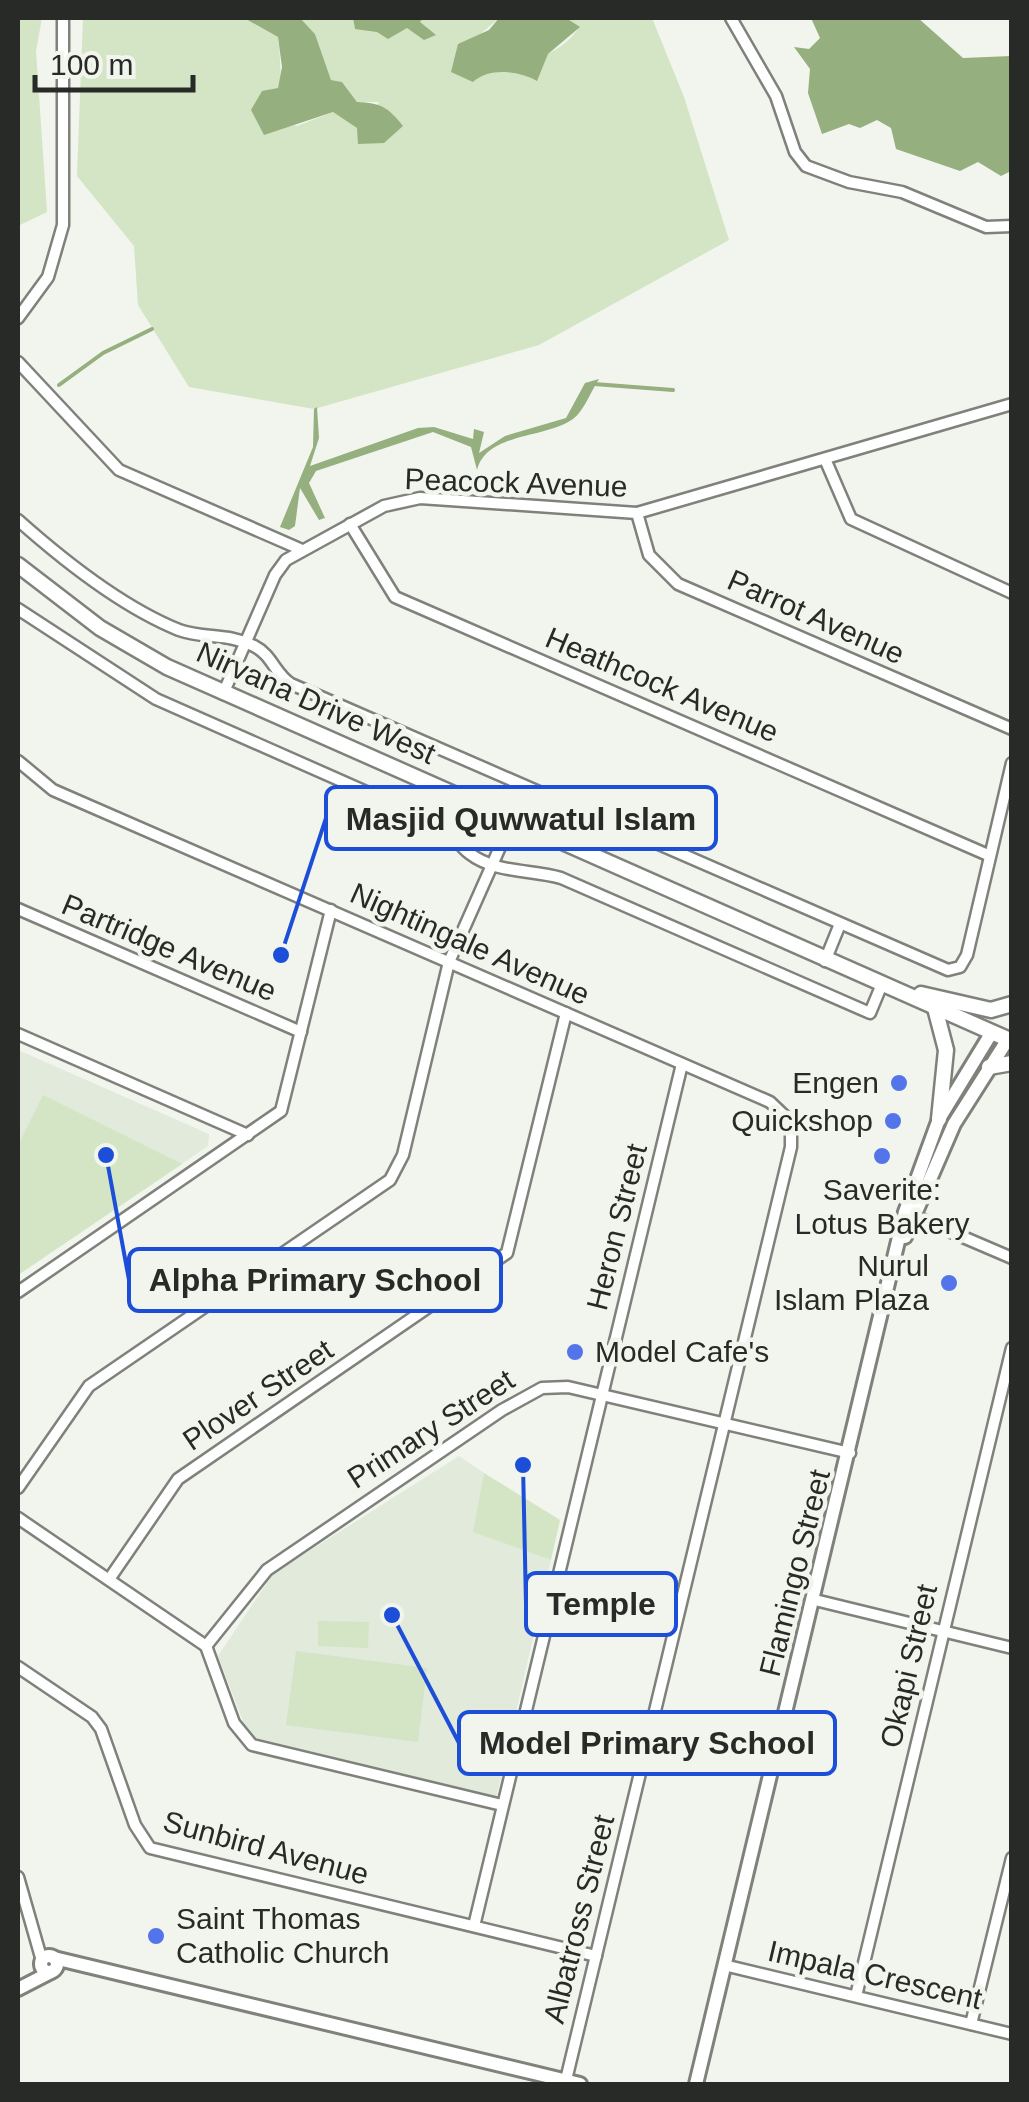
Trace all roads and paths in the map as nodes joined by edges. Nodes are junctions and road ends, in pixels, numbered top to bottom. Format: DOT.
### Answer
graph roads {
  1 [pos="62,18"];
  2 [pos="731,18"];
  3 [pos="1012,226"];
  4 [pos="18,318"];
  5 [pos="18,362"];
  6 [pos="1012,404"];
  7 [pos="824,460"];
  8 [pos="637,513"];
  9 [pos="18,520"];
  10 [pos="350,524"];
  11 [pos="300,549"];
  12 [pos="18,565"];
  13 [pos="1012,593"];
  14 [pos="18,609"];
  15 [pos="245,642"];
  16 [pos="224,694"];
  17 [pos="1012,729"];
  18 [pos="18,761"];
  19 [pos="1012,763"];
  20 [pos="512,820"];
  21 [pos="988,855"];
  22 [pos="493,864"];
  23 [pos="18,910"];
  24 [pos="330,910"];
  25 [pos="840,924"];
  26 [pos="826,960"];
  27 [pos="449,962"];
  28 [pos="889,987"];
  29 [pos="1012,1007"];
  30 [pos="935,1008"];
  31 [pos="566,1013"];
  32 [pos="301,1032"];
  33 [pos="992,1032"];
  34 [pos="18,1034"];
  35 [pos="1010,1038"];
  36 [pos="682,1064"];
  37 [pos="1012,1064"];
  38 [pos="989,1067"];
  39 [pos="939,1119"];
  40 [pos="791,1122"];
  41 [pos="248,1135"];
  42 [pos="910,1214"];
  43 [pos="1012,1258"];
  44 [pos="18,1292"];
  45 [pos="1012,1348"];
  46 [pos="602,1392"];
  47 [pos="724,1422"];
  48 [pos="850,1452"];
  49 [pos="18,1488"];
  50 [pos="18,1518"];
  51 [pos="110,1578"];
  52 [pos="814,1600"];
  53 [pos="943,1632"];
  54 [pos="206,1646"];
  55 [pos="1012,1648"];
  56 [pos="18,1666"];
  57 [pos="502,1805"];
  58 [pos="1012,1858"];
  59 [pos="18,1877"];
  60 [pos="1008,1887"];
  61 [pos="474,1926"];
  62 [pos="596,1956"];
  63 [pos="49,1963"];
  64 [pos="728,1966"];
  65 [pos="18,1989"];
  66 [pos="856,1996"];
  67 [pos="971,2024"];
  68 [pos="1012,2034"];
  69 [pos="565,2083"];
  70 [pos="580,2084"];
  71 [pos="696,2084"];
  1 -- 4 [label="street"];
  2 -- 3 [label="street"];
  5 -- 11 [label="street"];
  6 -- 7 [label="street, Peacock Avenue"];
  7 -- 8 [label="street, Peacock Avenue"];
  7 -- 13 [label="street"];
  8 -- 10 [label="street, Peacock Avenue"];
  8 -- 17 [label="street, Parrot Avenue"];
  9 -- 15 [label="street"];
  10 -- 11 [label="street, Peacock Avenue"];
  10 -- 21 [label="street, Heathcock Avenue"];
  11 -- 15 [label="street, Peacock Avenue"];
  12 -- 16 [label="main road, Nirvana Drive West"];
  14 -- 22 [label="street"];
  15 -- 16 [label="street, Peacock Avenue"];
  15 -- 25 [label="street"];
  16 -- 20 [label="main road, Nirvana Drive West"];
  18 -- 24 [label="street, Nightingale Avenue"];
  19 -- 21 [label="street"];
  20 -- 22 [label="street"];
  20 -- 26 [label="main road, Nirvana Drive West"];
  21 -- 25 [label="street"];
  22 -- 27 [label="street"];
  22 -- 28 [label="street"];
  23 -- 32 [label="street, Partridge Avenue"];
  24 -- 27 [label="street, Nightingale Avenue"];
  24 -- 32 [label="street"];
  25 -- 26 [label="street"];
  26 -- 28 [label="main road, Nirvana Drive West"];
  27 -- 31 [label="street, Nightingale Avenue"];
  27 -- 49 [label="street"];
  28 -- 29 [label="main road"];
  28 -- 30 [label="main road, Nirvana Drive West"];
  29 -- 33 [label="main road"];
  30 -- 33 [label="main road, Nirvana Drive West"];
  30 -- 39 [label="main road"];
  31 -- 36 [label="street, Nightingale Avenue"];
  31 -- 51 [label="street, Plover Street"];
  32 -- 41 [label="street"];
  33 -- 35 [label="main road, Nirvana Drive West"];
  33 -- 39 [label="street, Flamingo Street"];
  34 -- 41 [label="street"];
  35 -- 38 [label="street, Flamingo Street"];
  36 -- 40 [label="street, Nightingale Avenue"];
  36 -- 46 [label="street, Heron Street"];
  37 -- 38 [label="main road"];
  38 -- 42 [label="street, Flamingo Street"];
  39 -- 42 [label="street, Flamingo Street"];
  40 -- 47 [label="street, Albatross Street"];
  41 -- 44 [label="street"];
  42 -- 43 [label="street"];
  42 -- 48 [label="street, Flamingo Street"];
  45 -- 53 [label="street, Okapi Street"];
  46 -- 47 [label="street, Primary Street"];
  46 -- 54 [label="street, Primary Street"];
  46 -- 57 [label="street, Heron Street"];
  47 -- 48 [label="street, Primary Street"];
  47 -- 62 [label="street, Albatross Street"];
  48 -- 52 [label="street, Flamingo Street"];
  50 -- 51 [label="street"];
  51 -- 54 [label="street"];
  52 -- 53 [label="street"];
  52 -- 64 [label="street, Flamingo Street"];
  53 -- 55 [label="street"];
  53 -- 66 [label="street, Okapi Street"];
  54 -- 57 [label="street"];
  56 -- 61 [label="street, Sunbird Avenue"];
  57 -- 61 [label="street, Heron Street"];
  58 -- 60 [label="street"];
  59 -- 63 [label="street"];
  60 -- 67 [label="street"];
  61 -- 62 [label="street, Sunbird Avenue"];
  62 -- 69 [label="street, Albatross Street"];
  63 -- 65 [label="street"];
  63 -- 69 [label="street"];
  64 -- 66 [label="street, Impala Crescent"];
  64 -- 71 [label="street, Flamingo Street"];
  66 -- 67 [label="street, Impala Crescent"];
  67 -- 68 [label="street, Impala Crescent"];
  69 -- 70 [label="street"];
}
